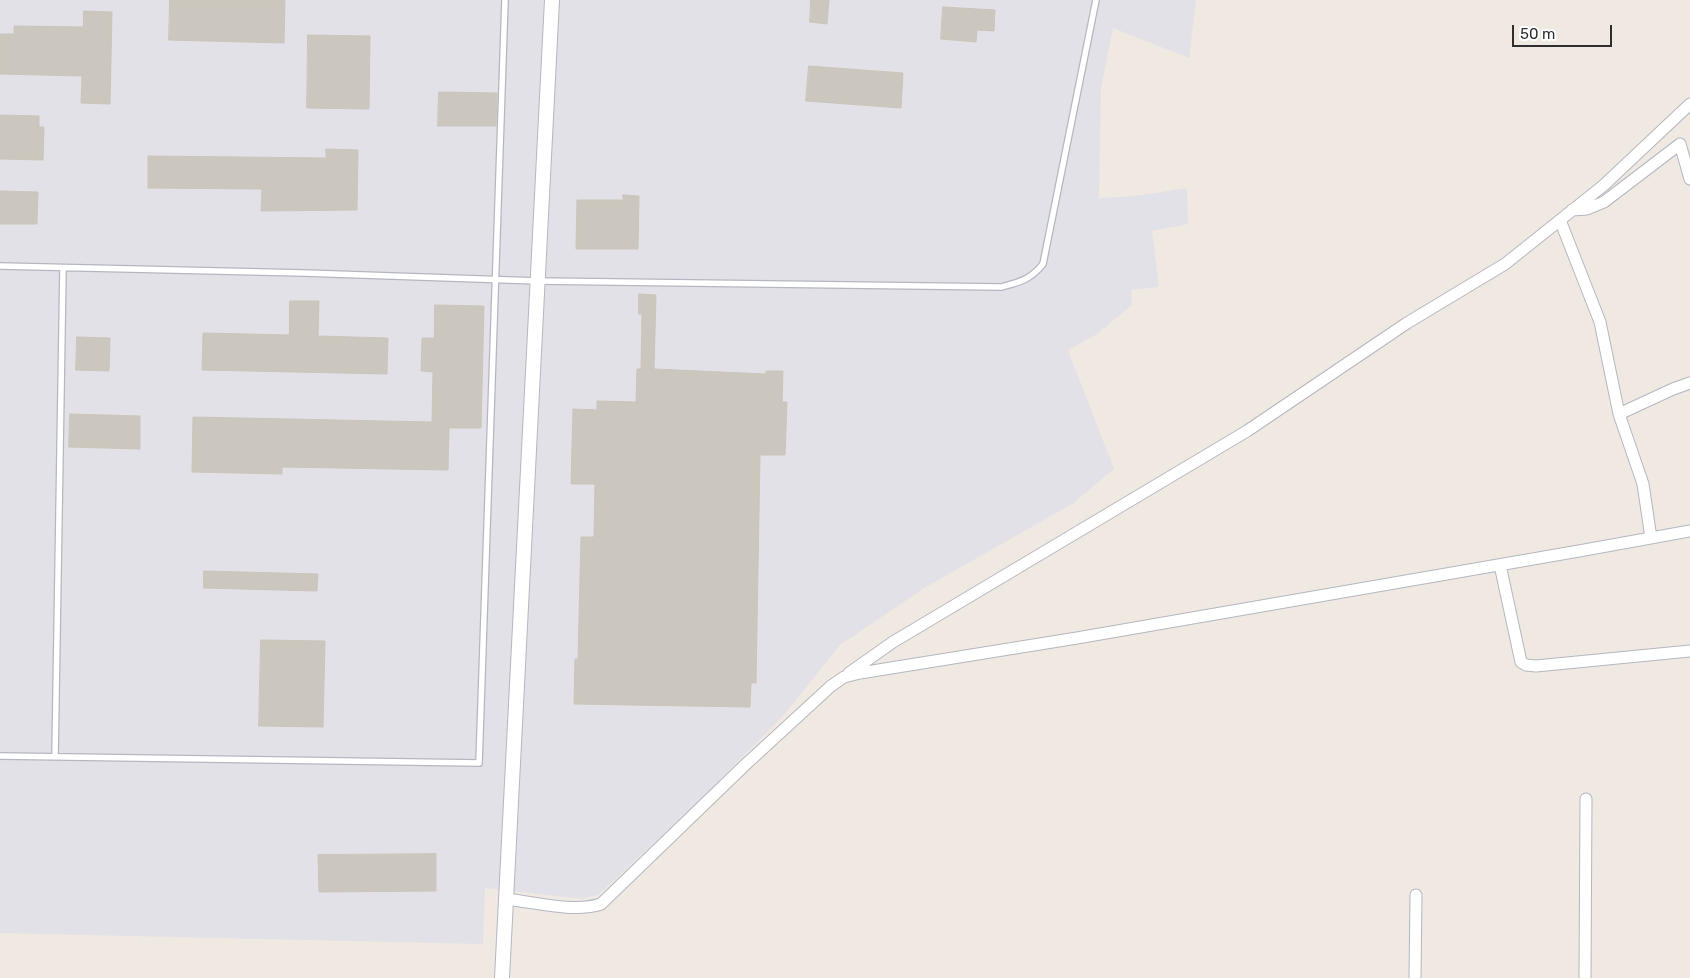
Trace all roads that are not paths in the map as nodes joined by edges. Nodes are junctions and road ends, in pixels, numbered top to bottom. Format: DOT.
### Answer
graph roads {
  1 [pos="505,0"];
  2 [pos="552,0"];
  3 [pos="1096,0"];
  4 [pos="1690,104"];
  5 [pos="1690,179"];
  6 [pos="1572,210"];
  7 [pos="1560,220"];
  8 [pos="0,266"];
  9 [pos="63,268"];
  10 [pos="496,279"];
  11 [pos="538,281"];
  12 [pos="1690,383"];
  13 [pos="1619,414"];
  14 [pos="1690,531"];
  15 [pos="1651,538"];
  16 [pos="1500,565"];
  17 [pos="1690,651"];
  18 [pos="844,677"];
  19 [pos="0,756"];
  20 [pos="55,757"];
  21 [pos="1586,799"];
  22 [pos="1416,895"];
  23 [pos="506,899"];
  24 [pos="502,978"];
  25 [pos="1415,978"];
  26 [pos="1585,978"];
  1 -- 10 [label="lane"];
  2 -- 11 [label="street"];
  3 -- 11 [label="lane"];
  4 -- 6 [label="street"];
  5 -- 6 [label="street"];
  6 -- 7 [label="street"];
  7 -- 13 [label="street"];
  7 -- 18 [label="street"];
  8 -- 9 [label="lane"];
  9 -- 10 [label="lane"];
  9 -- 20 [label="lane"];
  10 -- 11 [label="lane"];
  10 -- 20 [label="lane"];
  11 -- 23 [label="street"];
  12 -- 13 [label="street"];
  13 -- 15 [label="street"];
  14 -- 15 [label="street"];
  15 -- 16 [label="street"];
  16 -- 17 [label="street"];
  16 -- 18 [label="street"];
  18 -- 23 [label="street"];
  19 -- 20 [label="lane"];
  21 -- 26 [label="street"];
  22 -- 25 [label="street"];
  23 -- 24 [label="street"];
}
